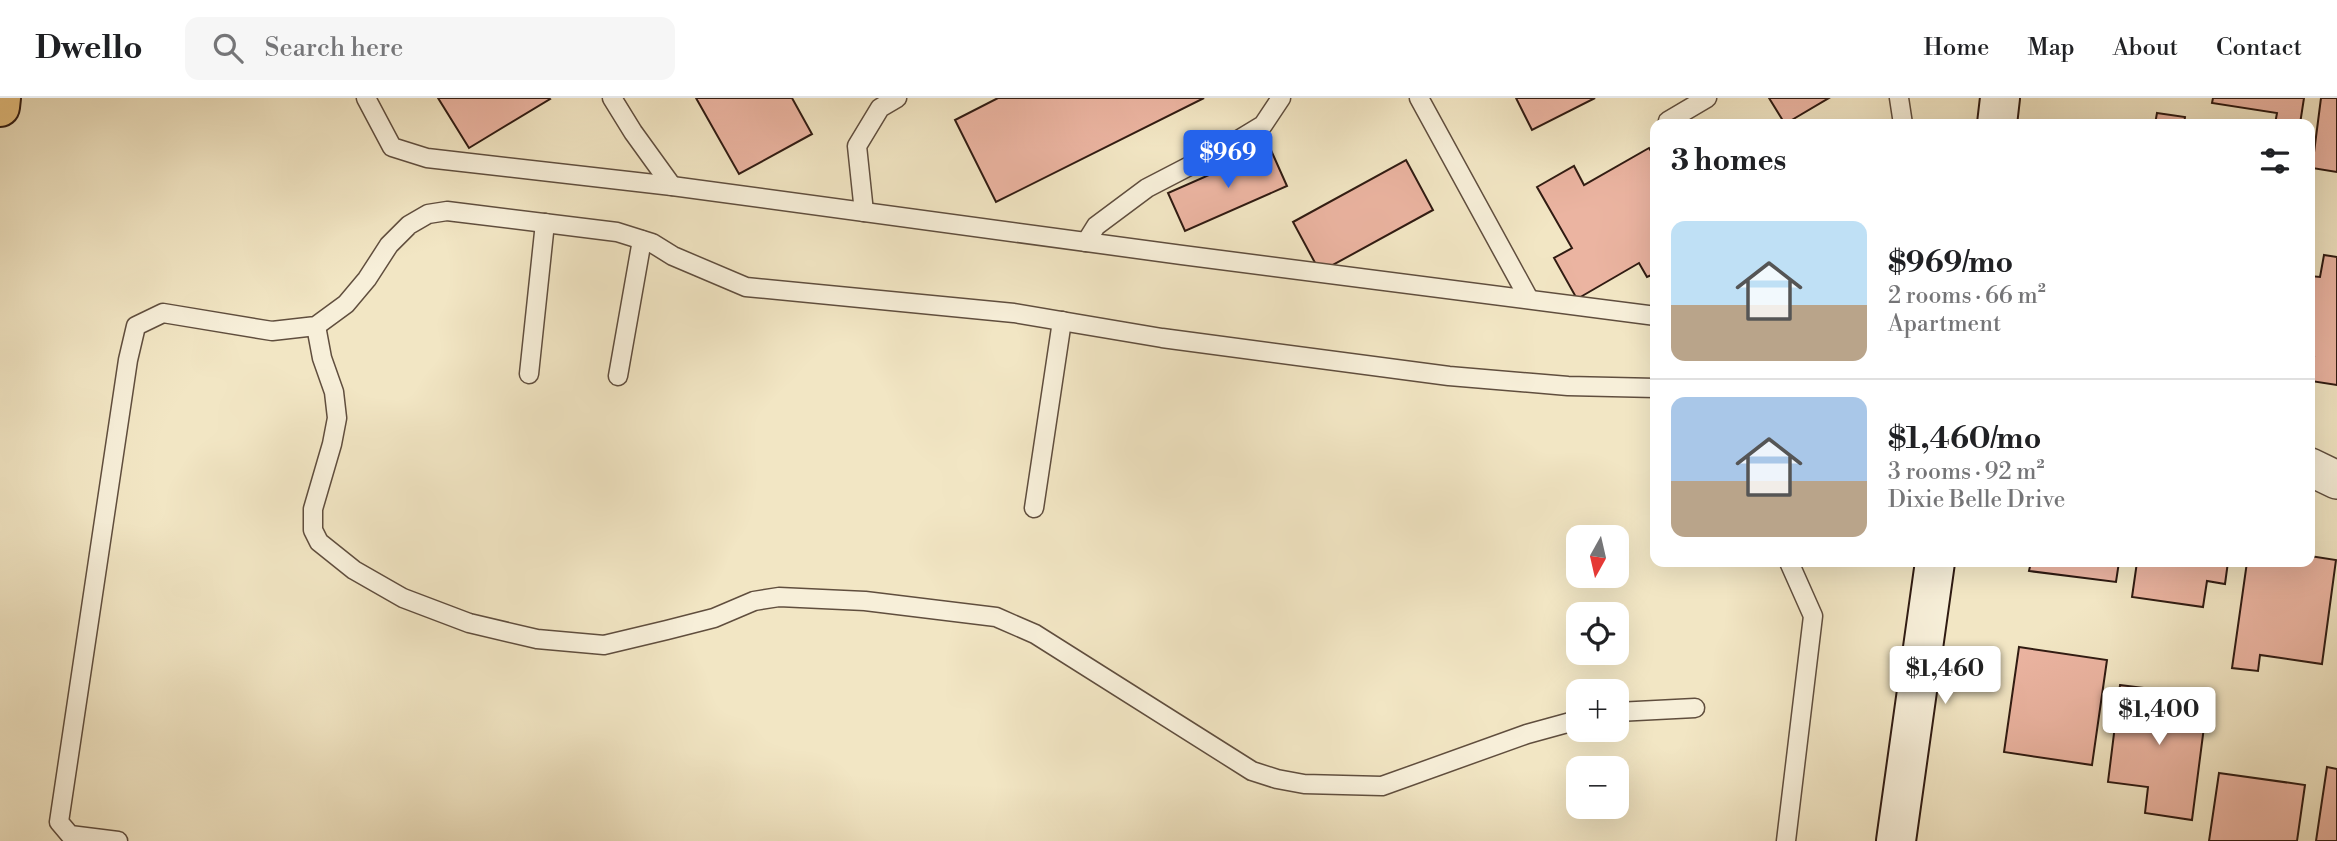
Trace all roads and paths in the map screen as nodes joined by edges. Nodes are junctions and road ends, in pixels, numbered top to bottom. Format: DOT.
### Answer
graph roads {
  1 [pos="1,98"];
  2 [pos="366,98"];
  3 [pos="612,98"];
  4 [pos="897,98"];
  5 [pos="1281,98"];
  6 [pos="1419,98"];
  7 [pos="1707,98"];
  8 [pos="1899,98"];
  9 [pos="2000,98"];
  10 [pos="0,107"];
  11 [pos="1671,119"];
  12 [pos="1902,119"];
  13 [pos="1998,119"];
  14 [pos="671,186"];
  15 [pos="864,212"];
  16 [pos="545,223"];
  17 [pos="642,240"];
  18 [pos="1086,242"];
  19 [pos="1529,299"];
  20 [pos="1650,315"];
  21 [pos="1062,321"];
  22 [pos="316,326"];
  23 [pos="529,374"];
  24 [pos="618,376"];
  25 [pos="1650,388"];
  26 [pos="2315,469"];
  27 [pos="2337,480"];
  28 [pos="1034,508"];
  29 [pos="1791,567"];
  30 [pos="1934,567"];
  31 [pos="1695,708"];
  32 [pos="1629,711"];
  33 [pos="1566,723"];
  34 [pos="118,841"];
  35 [pos="1786,841"];
  36 [pos="1896,841"];
  1 -- 10 [label="main road"];
  2 -- 14 [label="lane"];
  3 -- 14 [label="lane"];
  4 -- 15 [label="lane"];
  5 -- 18 [label="lane"];
  6 -- 19 [label="lane"];
  7 -- 11 [label="lane"];
  8 -- 12 [label="lane"];
  9 -- 13 [label="street"];
  14 -- 15 [label="lane"];
  15 -- 18 [label="lane"];
  16 -- 17 [label="lane"];
  16 -- 22 [label="lane"];
  16 -- 23 [label="lane"];
  17 -- 21 [label="lane"];
  17 -- 24 [label="lane"];
  18 -- 19 [label="lane"];
  19 -- 20 [label="lane"];
  21 -- 25 [label="lane"];
  21 -- 28 [label="lane"];
  22 -- 33 [label="lane"];
  22 -- 34 [label="lane"];
  26 -- 27 [label="street"];
  29 -- 35 [label="lane"];
  30 -- 36 [label="street"];
  31 -- 32 [label="lane"];
}
